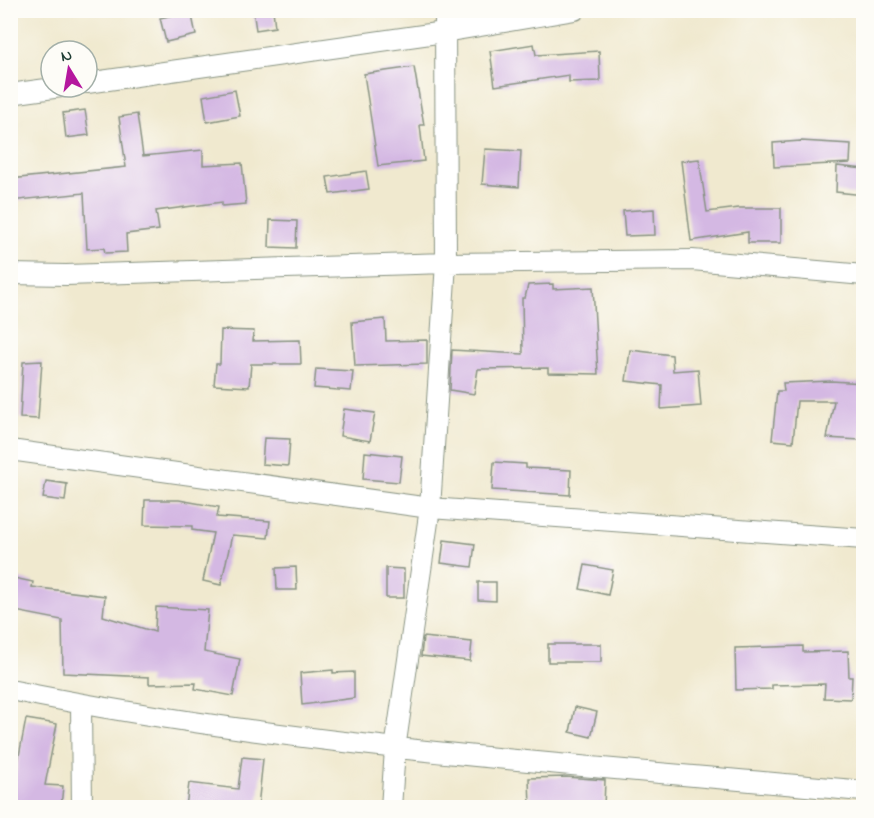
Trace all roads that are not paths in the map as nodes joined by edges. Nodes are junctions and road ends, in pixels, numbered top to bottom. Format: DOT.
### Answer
graph roads {
  1 [pos="446,10"];
  2 [pos="575,10"];
  3 [pos="444,32"];
  4 [pos="99,81"];
  5 [pos="39,90"];
  6 [pos="10,94"];
  7 [pos="446,263"];
  8 [pos="10,274"];
  9 [pos="864,275"];
  10 [pos="10,450"];
  11 [pos="430,508"];
  12 [pos="864,539"];
  13 [pos="10,690"];
  14 [pos="81,704"];
  15 [pos="396,748"];
  16 [pos="864,791"];
  17 [pos="82,807"];
  18 [pos="391,807"];
  1 -- 3 [label="street"];
  2 -- 3 [label="street"];
  3 -- 4 [label="street"];
  3 -- 7 [label="street"];
  5 -- 6 [label="street"];
  7 -- 8 [label="street"];
  7 -- 9 [label="street"];
  7 -- 11 [label="street"];
  10 -- 11 [label="street"];
  11 -- 12 [label="street"];
  11 -- 15 [label="street"];
  13 -- 14 [label="street"];
  14 -- 15 [label="street"];
  14 -- 17 [label="street"];
  15 -- 16 [label="street"];
  15 -- 18 [label="street"];
}
